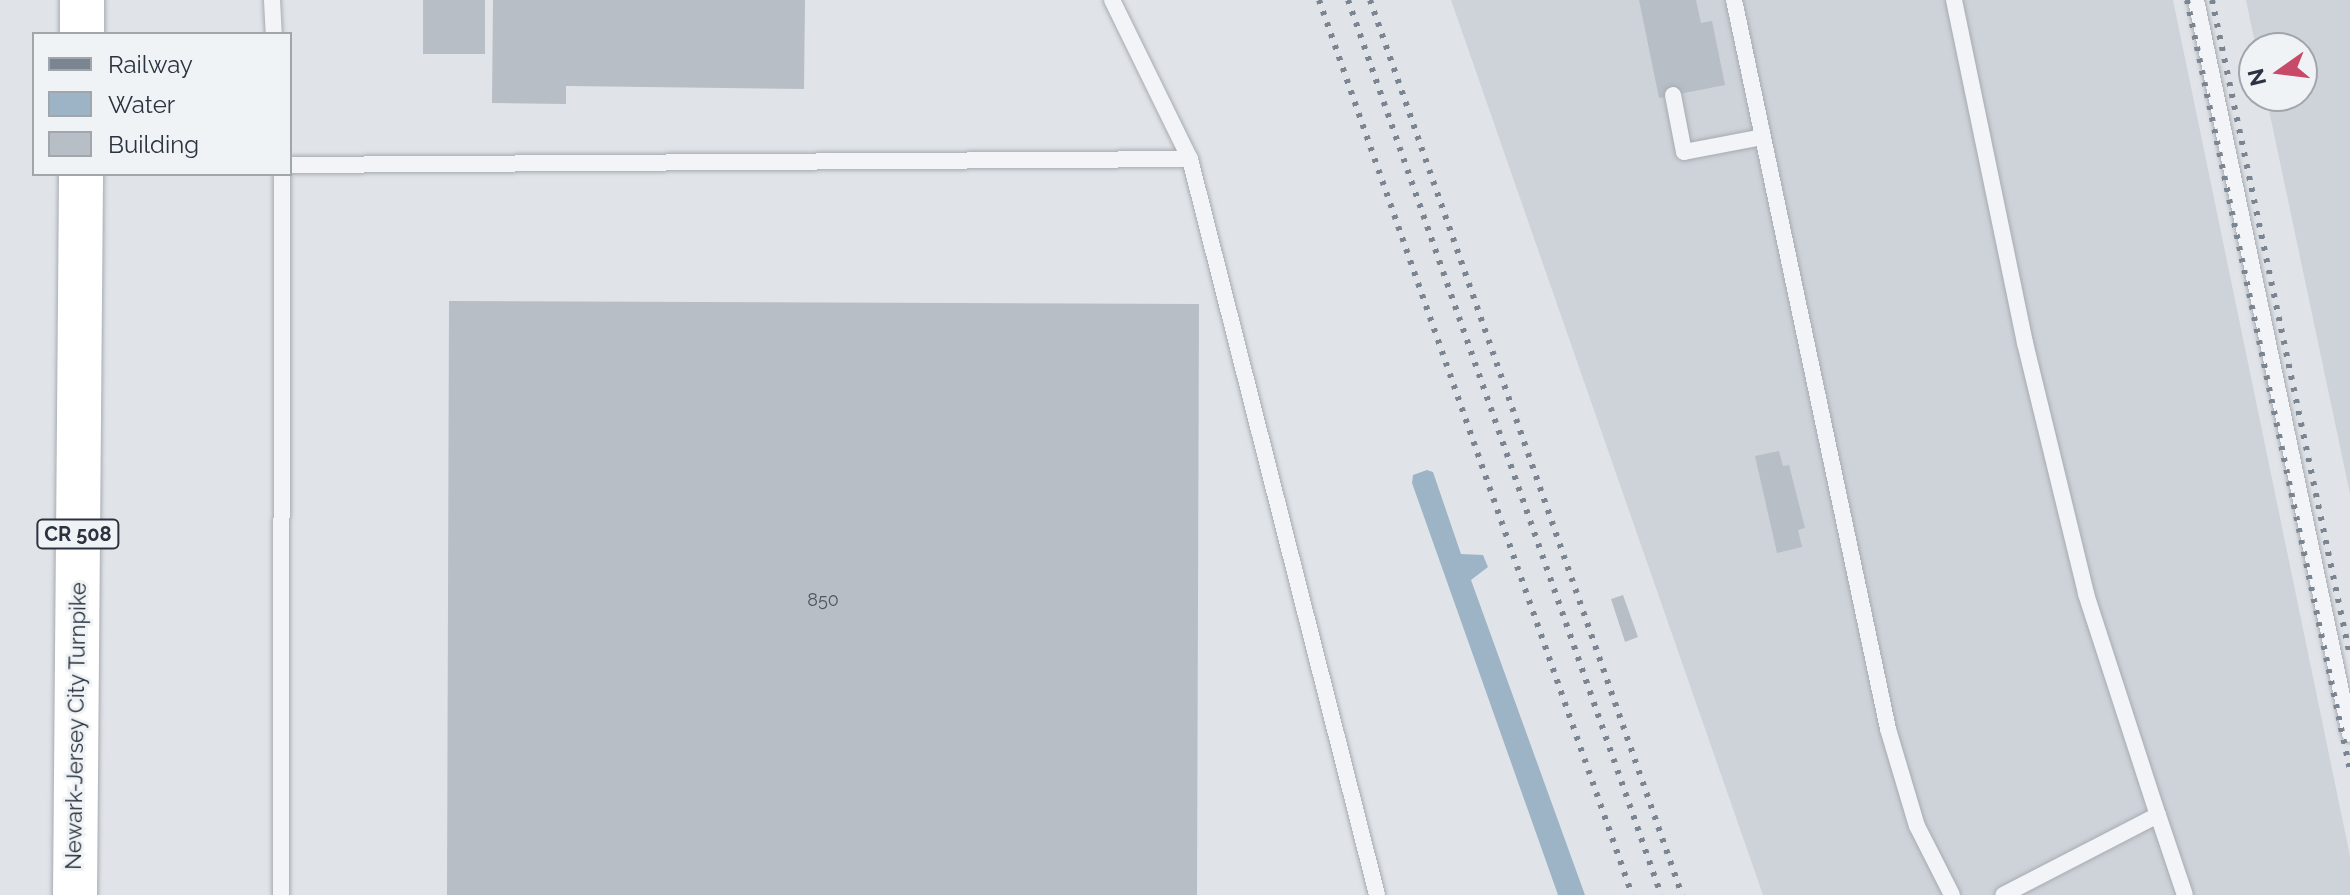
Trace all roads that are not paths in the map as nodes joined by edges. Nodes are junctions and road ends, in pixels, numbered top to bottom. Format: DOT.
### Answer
graph roads {
  1 [pos="82,0"];
  2 [pos="272,0"];
  3 [pos="1112,0"];
  4 [pos="1734,0"];
  5 [pos="1954,0"];
  6 [pos="2196,0"];
  7 [pos="82,32"];
  8 [pos="274,32"];
  9 [pos="1673,95"];
  10 [pos="1763,137"];
  11 [pos="1190,159"];
  12 [pos="292,165"];
  13 [pos="81,176"];
  14 [pos="282,176"];
  15 [pos="2350,734"];
  16 [pos="2158,815"];
  17 [pos="75,895"];
  18 [pos="281,895"];
  19 [pos="1377,895"];
  20 [pos="1952,895"];
  21 [pos="2003,895"];
  22 [pos="2185,895"];
  1 -- 7 [label="highway"];
  2 -- 8 [label="lane"];
  3 -- 11 [label="lane"];
  4 -- 10 [label="lane"];
  5 -- 16 [label="lane"];
  6 -- 15 [label="lane"];
  9 -- 10 [label="lane"];
  10 -- 20 [label="lane"];
  11 -- 12 [label="lane"];
  11 -- 19 [label="lane"];
  13 -- 17 [label="highway, Newark-Jersey City Turnpike / CR 508"];
  14 -- 18 [label="lane"];
  16 -- 21 [label="lane"];
  16 -- 22 [label="lane"];
}
